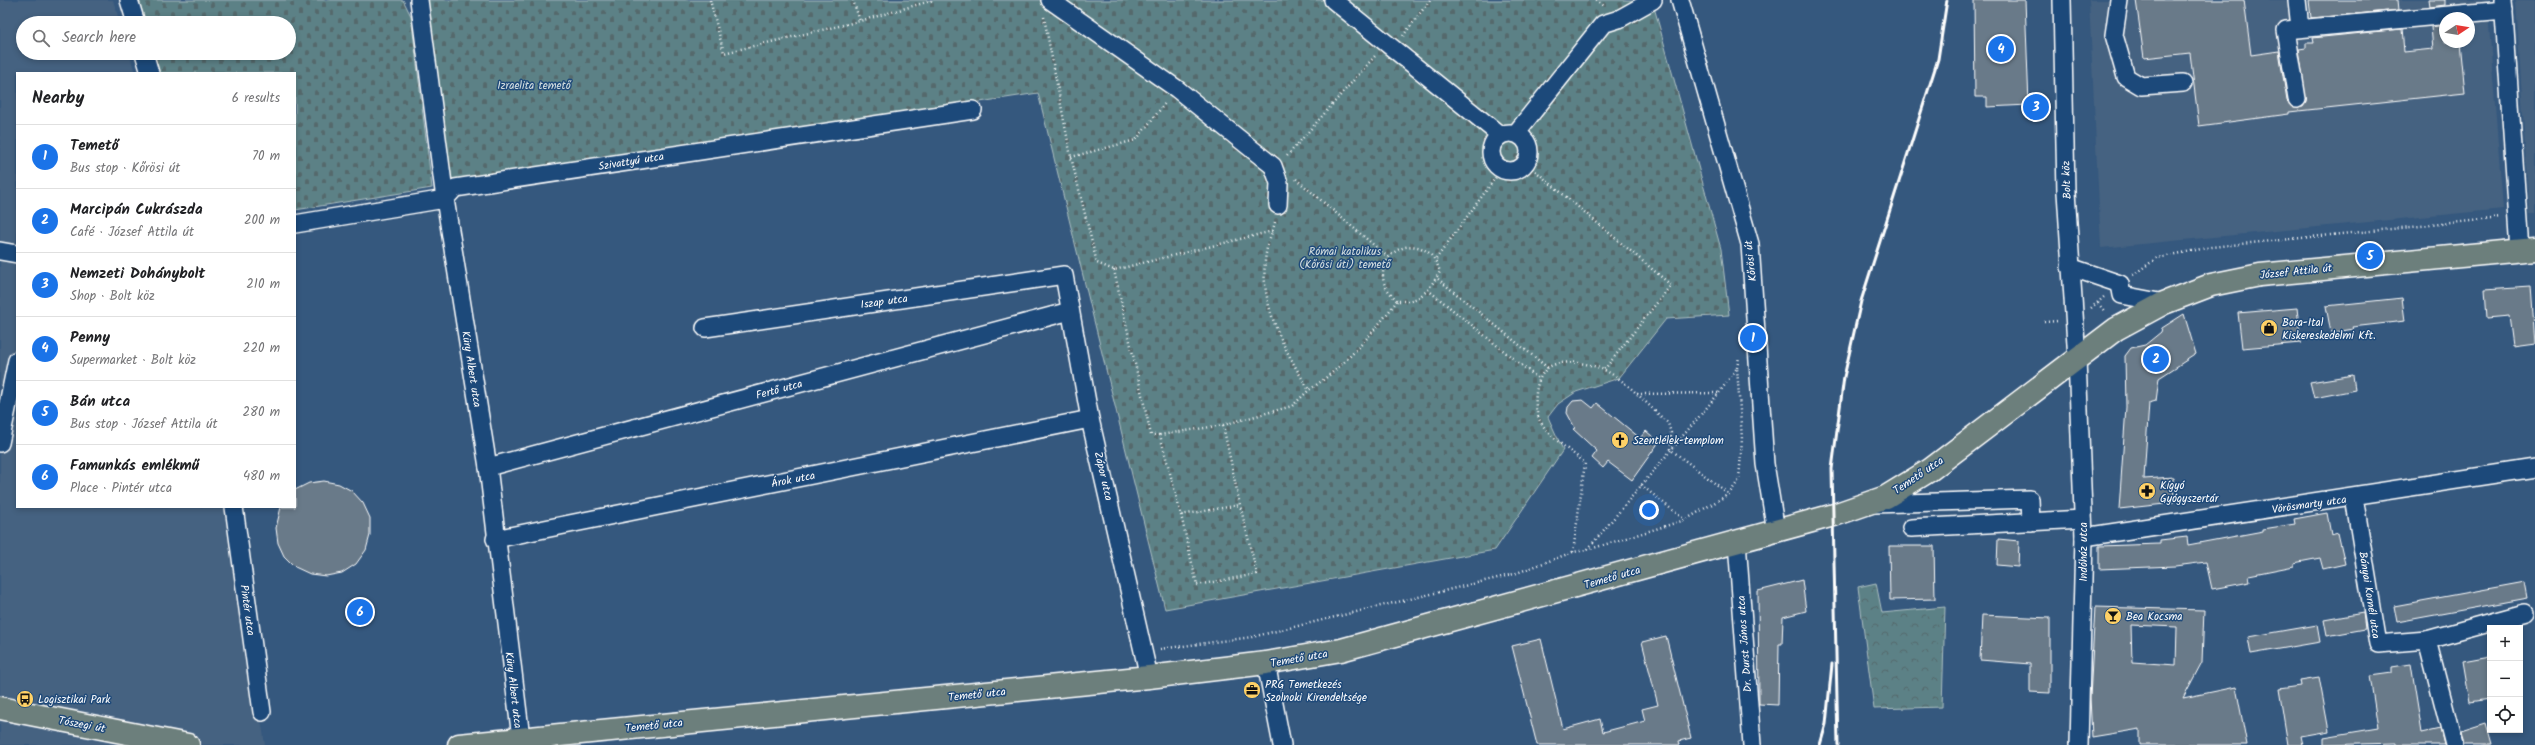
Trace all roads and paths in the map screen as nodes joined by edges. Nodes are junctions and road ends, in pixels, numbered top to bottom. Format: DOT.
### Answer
graph roads {
  1 [pos="129,0"];
  2 [pos="419,0"];
  3 [pos="710,0"];
  4 [pos="854,0"];
  5 [pos="934,0"];
  6 [pos="1333,0"];
  7 [pos="1430,0"];
  8 [pos="1653,0"];
  9 [pos="1680,0"];
  10 [pos="2062,0"];
  11 [pos="2119,0"];
  12 [pos="2297,0"];
  13 [pos="2504,5"];
  14 [pos="1047,8"];
  15 [pos="134,16"];
  16 [pos="860,21"];
  17 [pos="2300,28"];
  18 [pos="1390,46"];
  19 [pos="146,60"];
  20 [pos="150,72"];
  21 [pos="2183,83"];
  22 [pos="1177,89"];
  23 [pos="2296,99"];
  24 [pos="972,110"];
  25 [pos="1516,133"];
  26 [pos="1500,135"];
  27 [pos="1072,157"];
  28 [pos="1262,158"];
  29 [pos="1526,163"];
  30 [pos="1502,169"];
  31 [pos="1291,175"];
  32 [pos="445,199"];
  33 [pos="1278,205"];
  34 [pos="2516,216"];
  35 [pos="296,224"];
  36 [pos="1273,231"];
  37 [pos="2527,250"];
  38 [pos="0,251"];
  39 [pos="16,254"];
  40 [pos="1389,258"];
  41 [pos="1436,259"];
  42 [pos="2070,267"];
  43 [pos="1114,270"];
  44 [pos="1064,275"];
  45 [pos="1438,279"];
  46 [pos="2120,284"];
  47 [pos="1428,290"];
  48 [pos="1397,301"];
  49 [pos="2164,303"];
  50 [pos="1070,311"];
  51 [pos="2073,320"];
  52 [pos="705,328"];
  53 [pos="1739,353"];
  54 [pos="2077,360"];
  55 [pos="16,365"];
  56 [pos="1548,368"];
  57 [pos="1737,368"];
  58 [pos="1604,370"];
  59 [pos="1540,380"];
  60 [pos="1309,390"];
  61 [pos="1719,393"];
  62 [pos="1637,394"];
  63 [pos="1090,419"];
  64 [pos="1223,425"];
  65 [pos="1160,435"];
  66 [pos="0,443"];
  67 [pos="1670,449"];
  68 [pos="488,467"];
  69 [pos="2535,468"];
  70 [pos="1641,484"];
  71 [pos="1729,494"];
  72 [pos="2354,497"];
  73 [pos="1955,502"];
  74 [pos="1868,504"];
  75 [pos="1240,505"];
  76 [pos="234,508"];
  77 [pos="1181,515"];
  78 [pos="2083,519"];
  79 [pos="1685,520"];
  80 [pos="2031,522"];
  81 [pos="1956,526"];
  82 [pos="1911,528"];
  83 [pos="1776,531"];
  84 [pos="2084,537"];
  85 [pos="495,539"];
  86 [pos="1737,542"];
  87 [pos="1586,550"];
  88 [pos="1573,552"];
  89 [pos="2525,613"];
  90 [pos="2427,640"];
  91 [pos="1144,652"];
  92 [pos="1266,663"];
  93 [pos="1150,677"];
  94 [pos="0,708"];
  95 [pos="262,712"];
  96 [pos="521,738"];
  97 [pos="188,745"];
  98 [pos="459,745"];
  99 [pos="1282,745"];
  100 [pos="1752,745"];
  101 [pos="2079,745"];
  102 [pos="2454,745"];
  1 -- 15 [label="street"];
  2 -- 32 [label="street, Küry Albert utca"];
  3 -- 16 [label="path"];
  4 -- 16 [label="path"];
  5 -- 16 [label="path"];
  6 -- 18 [label="street"];
  7 -- 18 [label="path"];
  8 -- 25 [label="street"];
  9 -- 83 [label="street, Kőrösi út"];
  10 -- 42 [label="street, Bolt köz"];
  11 -- 21 [label="street"];
  12 -- 17 [label="street"];
  13 -- 17 [label="street"];
  13 -- 34 [label="street"];
  14 -- 22 [label="street"];
  14 -- 27 [label="path"];
  17 -- 23 [label="street"];
  18 -- 26 [label="street"];
  18 -- 28 [label="path"];
  19 -- 20 [label="street"];
  22 -- 27 [label="path"];
  22 -- 28 [label="street"];
  24 -- 32 [label="street, Szivattyú utca"];
  25 -- 26 [label="street"];
  25 -- 29 [label="street"];
  26 -- 30 [label="street"];
  27 -- 43 [label="path"];
  28 -- 33 [label="street"];
  29 -- 30 [label="street"];
  29 -- 58 [label="path"];
  30 -- 41 [label="path"];
  31 -- 40 [label="path"];
  32 -- 35 [label="street, Szivattyú utca"];
  32 -- 68 [label="street, Küry Albert utca"];
  33 -- 36 [label="path"];
  34 -- 37 [label="street"];
  34 -- 46 [label="path"];
  36 -- 43 [label="path"];
  36 -- 60 [label="path"];
  37 -- 49 [label="main road, József Attila út"];
  38 -- 39 [label="street"];
  40 -- 41 [label="path"];
  40 -- 48 [label="path"];
  41 -- 45 [label="path"];
  42 -- 46 [label="street"];
  42 -- 51 [label="street, Bolt köz"];
  43 -- 65 [label="path"];
  44 -- 50 [label="street, Zápor utca"];
  44 -- 52 [label="street, Iszap utca"];
  45 -- 47 [label="path"];
  45 -- 56 [label="path"];
  46 -- 49 [label="street"];
  46 -- 51 [label="path"];
  47 -- 48 [label="path"];
  47 -- 59 [label="path"];
  48 -- 60 [label="path"];
  49 -- 54 [label="main road, József Attila út"];
  50 -- 63 [label="street, Zápor utca"];
  50 -- 68 [label="street, Fertő utca"];
  51 -- 54 [label="street, Bolt köz"];
  53 -- 57 [label="path"];
  54 -- 74 [label="main road, Temető utca"];
  54 -- 78 [label="street, Indóház utca"];
  55 -- 66 [label="street"];
  56 -- 58 [label="path"];
  56 -- 59 [label="path"];
  57 -- 61 [label="path"];
  57 -- 71 [label="path"];
  58 -- 62 [label="path"];
  59 -- 88 [label="path"];
  60 -- 64 [label="path"];
  61 -- 62 [label="path"];
  61 -- 67 [label="path"];
  62 -- 67 [label="path"];
  63 -- 85 [label="street, Árok utca"];
  63 -- 91 [label="street, Zápor utca"];
  64 -- 65 [label="path"];
  64 -- 75 [label="path"];
  65 -- 77 [label="path"];
  67 -- 70 [label="path"];
  67 -- 71 [label="path"];
  68 -- 85 [label="street, Küry Albert utca"];
  69 -- 72 [label="street, Vörösmarty utca"];
  70 -- 79 [label="path"];
  70 -- 87 [label="path"];
  71 -- 79 [label="path"];
  72 -- 84 [label="street, Vörösmarty utca"];
  72 -- 90 [label="street, Bányai Kornél utca"];
  73 -- 74 [label="street"];
  73 -- 80 [label="street"];
  73 -- 81 [label="street"];
  74 -- 83 [label="main road, Temető utca"];
  75 -- 77 [label="path"];
  75 -- 77 [label="path"];
  76 -- 95 [label="street, Pintér utca"];
  78 -- 80 [label="street"];
  78 -- 84 [label="street, Indóház utca"];
  79 -- 87 [label="path"];
  80 -- 81 [label="street"];
  81 -- 82 [label="street"];
  83 -- 86 [label="main road, Temető utca"];
  84 -- 101 [label="street, Indóház utca"];
  85 -- 96 [label="street, Küry Albert utca"];
  86 -- 92 [label="main road, Temető utca"];
  86 -- 100 [label="street, Dr. Durst János utca"];
  87 -- 88 [label="path"];
  88 -- 91 [label="path"];
  89 -- 90 [label="street, Bányai Kornél utca"];
  90 -- 102 [label="street"];
  91 -- 93 [label="street, Zápor utca"];
  92 -- 93 [label="main road, Temető utca"];
  92 -- 99 [label="street"];
  93 -- 96 [label="main road, Temető utca"];
  94 -- 97 [label="main road, Tószegi út"];
  96 -- 98 [label="main road, Temető utca"];
}
